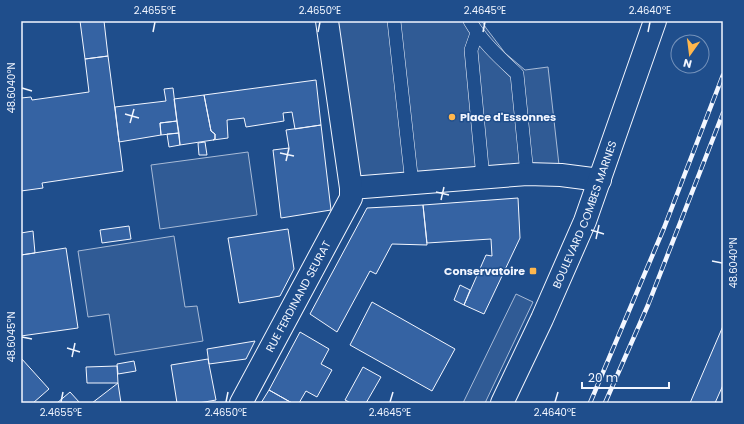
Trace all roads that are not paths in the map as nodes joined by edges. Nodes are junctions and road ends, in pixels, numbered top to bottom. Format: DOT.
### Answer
graph roads {
  1 [pos="327,21"];
  2 [pos="394,21"];
  3 [pos="470,21"];
  4 [pos="655,21"];
  5 [pos="477,33"];
  6 [pos="527,174"];
  7 [pos="484,178"];
  8 [pos="600,180"];
  9 [pos="412,184"];
  10 [pos="351,188"];
  11 [pos="241,403"];
  12 [pos="502,403"];
  1 -- 10 [label="street"];
  2 -- 9 [label="lane"];
  3 -- 5 [label="lane"];
  4 -- 8 [label="street, BOULEVARD COMBES MARNES"];
  5 -- 6 [label="lane"];
  5 -- 7 [label="lane"];
  6 -- 7 [label="street"];
  6 -- 8 [label="street"];
  7 -- 9 [label="street"];
  8 -- 12 [label="street, BOULEVARD COMBES MARNES"];
  9 -- 10 [label="street"];
  10 -- 11 [label="street, RUE FERDINAND SEURAT"];
}
